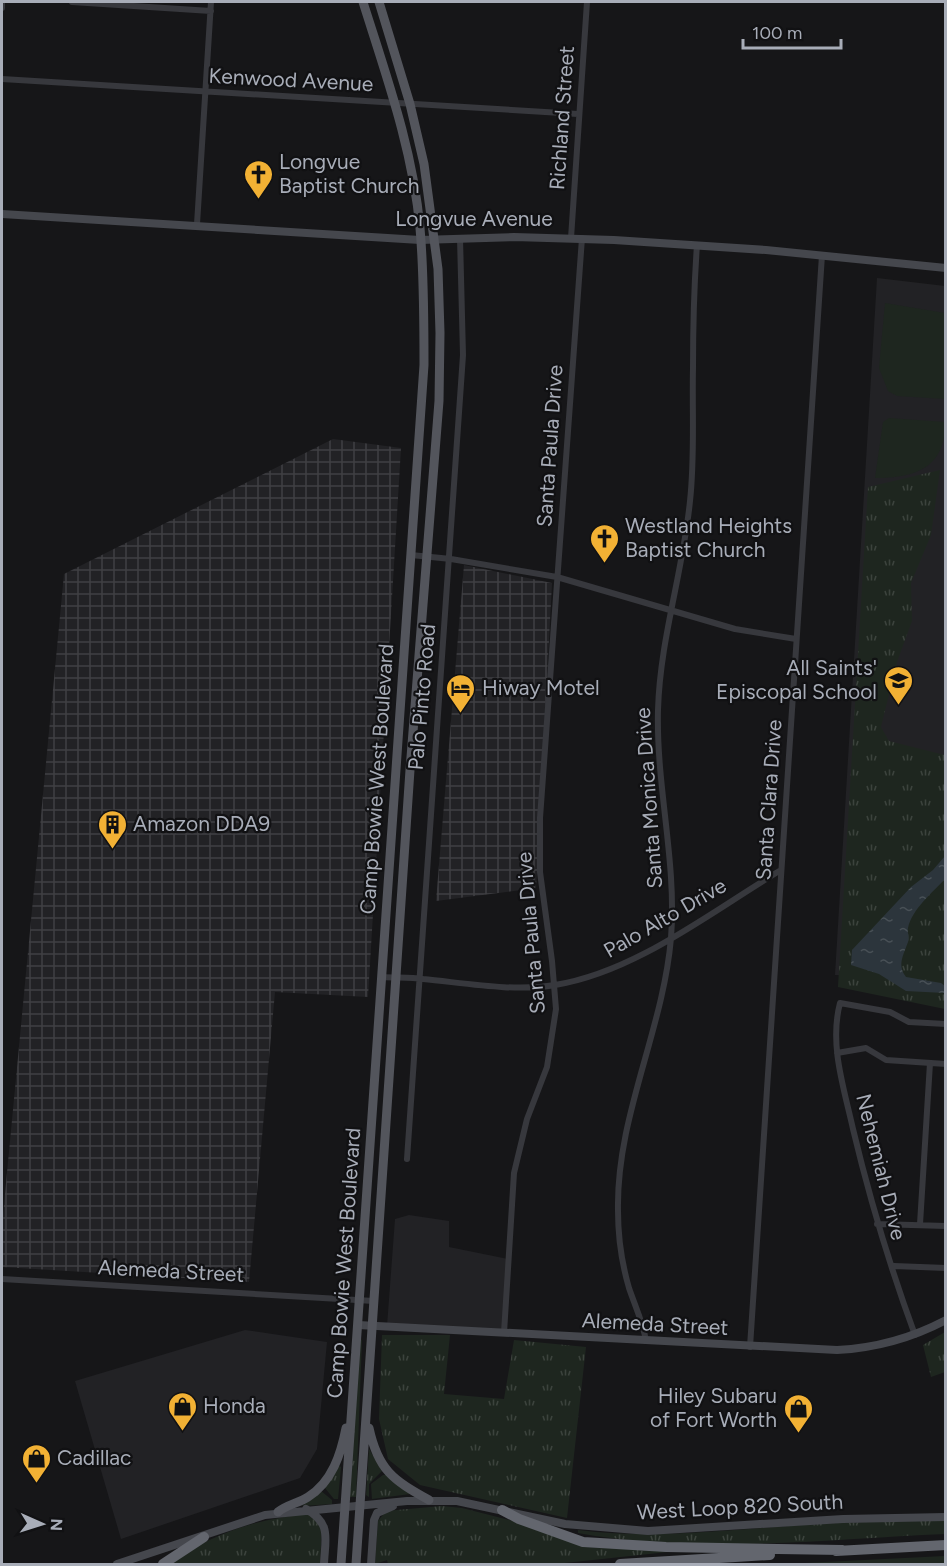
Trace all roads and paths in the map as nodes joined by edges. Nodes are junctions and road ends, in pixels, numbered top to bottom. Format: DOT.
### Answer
graph roads {
  1 [pos="2,2"];
  2 [pos="72,2"];
  3 [pos="212,2"];
  4 [pos="363,2"];
  5 [pos="379,2"];
  6 [pos="587,2"];
  7 [pos="2,8"];
  8 [pos="211,11"];
  9 [pos="2,79"];
  10 [pos="206,92"];
  11 [pos="395,103"];
  12 [pos="410,104"];
  13 [pos="578,114"];
  14 [pos="2,214"];
  15 [pos="197,224"];
  16 [pos="460,238"];
  17 [pos="571,238"];
  18 [pos="582,238"];
  19 [pos="435,239"];
  20 [pos="420,240"];
  21 [pos="696,245"];
  22 [pos="822,255"];
  23 [pos="945,268"];
  24 [pos="411,555"];
  25 [pos="425,557"];
  26 [pos="451,559"];
  27 [pos="557,577"];
  28 [pos="670,611"];
  29 [pos="796,639"];
  30 [pos="395,769"];
  31 [pos="410,770"];
  32 [pos="781,870"];
  33 [pos="671,938"];
  34 [pos="382,977"];
  35 [pos="395,978"];
  36 [pos="420,978"];
  37 [pos="555,985"];
  38 [pos="945,1024"];
  39 [pos="837,1053"];
  40 [pos="930,1064"];
  41 [pos="945,1065"];
  42 [pos="407,1159"];
  43 [pos="877,1224"];
  44 [pos="920,1224"];
  45 [pos="945,1226"];
  46 [pos="894,1266"];
  47 [pos="945,1268"];
  48 [pos="2,1279"];
  49 [pos="360,1301"];
  50 [pos="374,1301"];
  51 [pos="945,1320"];
  52 [pos="358,1325"];
  53 [pos="373,1326"];
  54 [pos="504,1333"];
  55 [pos="915,1335"];
  56 [pos="646,1341"];
  57 [pos="750,1347"];
  58 [pos="354,1396"];
  59 [pos="366,1415"];
  60 [pos="429,1500"];
  61 [pos="407,1501"];
  62 [pos="360,1504"];
  63 [pos="345,1505"];
  64 [pos="306,1509"];
  65 [pos="502,1510"];
  66 [pos="279,1512"];
  67 [pos="945,1517"];
  68 [pos="204,1537"];
  69 [pos="945,1545"];
  70 [pos="842,1550"];
  71 [pos="117,1564"];
  72 [pos="163,1564"];
  73 [pos="324,1564"];
  74 [pos="341,1564"];
  75 [pos="356,1564"];
  76 [pos="371,1564"];
  77 [pos="620,1564"];
  1 -- 7 [label="street"];
  2 -- 8 [label="street"];
  3 -- 8 [label="street"];
  4 -- 11 [label="main road, Camp Bowie West Boulevard"];
  5 -- 12 [label="main road, Camp Bowie West Boulevard"];
  6 -- 13 [label="street, Richland Street"];
  8 -- 10 [label="street"];
  9 -- 10 [label="street, Kenwood Avenue"];
  10 -- 11 [label="street, Kenwood Avenue"];
  10 -- 15 [label="street"];
  11 -- 12 [label="street, Kenwood Avenue"];
  11 -- 20 [label="main road, Camp Bowie West Boulevard"];
  12 -- 13 [label="street, Kenwood Avenue"];
  12 -- 19 [label="main road, Camp Bowie West Boulevard"];
  13 -- 17 [label="street, Richland Street"];
  14 -- 15 [label="main road, Longvue Avenue"];
  15 -- 20 [label="main road, Longvue Avenue"];
  16 -- 17 [label="main road, Longvue Avenue"];
  16 -- 19 [label="main road, Longvue Avenue"];
  16 -- 26 [label="street, Palo Pinto Road"];
  17 -- 18 [label="main road, Longvue Avenue"];
  18 -- 21 [label="main road, Longvue Avenue"];
  18 -- 27 [label="street, Santa Paula Drive"];
  19 -- 20 [label="main road, Longvue Avenue"];
  19 -- 25 [label="main road, Camp Bowie West Boulevard"];
  20 -- 24 [label="main road, Camp Bowie West Boulevard"];
  21 -- 22 [label="main road, Longvue Avenue"];
  21 -- 28 [label="street, Santa Monica Drive"];
  22 -- 23 [label="main road, Longvue Avenue"];
  22 -- 29 [label="street, Santa Clara Drive"];
  24 -- 25 [label="street"];
  24 -- 30 [label="main road, Camp Bowie West Boulevard"];
  25 -- 26 [label="street"];
  25 -- 31 [label="main road, Camp Bowie West Boulevard"];
  26 -- 27 [label="street"];
  26 -- 36 [label="street, Palo Pinto Road"];
  27 -- 28 [label="street"];
  27 -- 37 [label="street, Santa Paula Drive"];
  28 -- 29 [label="street"];
  28 -- 33 [label="street, Santa Monica Drive"];
  29 -- 32 [label="street, Santa Clara Drive"];
  30 -- 31 [label="main road"];
  30 -- 34 [label="main road, Camp Bowie West Boulevard"];
  31 -- 35 [label="main road, Camp Bowie West Boulevard"];
  32 -- 33 [label="street, Palo Alto Drive"];
  32 -- 57 [label="street, Santa Clara Drive"];
  33 -- 37 [label="street, Palo Alto Drive"];
  33 -- 56 [label="street, Santa Monica Drive"];
  34 -- 35 [label="street, Palo Alto Drive"];
  34 -- 49 [label="main road, Camp Bowie West Boulevard"];
  35 -- 36 [label="street, Palo Alto Drive"];
  35 -- 50 [label="main road, Camp Bowie West Boulevard"];
  36 -- 37 [label="street, Palo Alto Drive"];
  36 -- 42 [label="street, Palo Pinto Road"];
  37 -- 54 [label="street, Santa Paula Drive"];
  38 -- 39 [label="street, Nehemiah Drive"];
  39 -- 40 [label="street"];
  39 -- 43 [label="street, Nehemiah Drive"];
  40 -- 41 [label="street"];
  40 -- 44 [label="street"];
  43 -- 44 [label="street"];
  43 -- 46 [label="street, Nehemiah Drive"];
  44 -- 45 [label="street"];
  46 -- 47 [label="street"];
  46 -- 55 [label="street, Nehemiah Drive"];
  48 -- 49 [label="street, Alemeda Street"];
  49 -- 50 [label="street, Alemeda Street"];
  49 -- 52 [label="main road, Camp Bowie West Boulevard"];
  50 -- 53 [label="main road, Camp Bowie West Boulevard"];
  51 -- 55 [label="main road, Alemeda Street"];
  52 -- 53 [label="main road, Alemeda Street"];
  52 -- 58 [label="main road, Camp Bowie West Boulevard"];
  53 -- 54 [label="main road, Alemeda Street"];
  53 -- 59 [label="main road, Camp Bowie West Boulevard"];
  54 -- 56 [label="main road, Alemeda Street"];
  55 -- 57 [label="main road, Alemeda Street"];
  56 -- 57 [label="main road, Alemeda Street"];
  58 -- 63 [label="main road, Camp Bowie West Boulevard"];
  58 -- 66 [label="main road"];
  59 -- 60 [label="main road"];
  59 -- 62 [label="main road, Camp Bowie West Boulevard"];
  60 -- 61 [label="main road, West Loop 820 South"];
  60 -- 65 [label="main road, West Loop 820 South"];
  61 -- 62 [label="main road, West Loop 820 South"];
  61 -- 76 [label="main road"];
  62 -- 63 [label="main road, West Loop 820 South"];
  62 -- 75 [label="main road, Camp Bowie West Boulevard"];
  63 -- 64 [label="main road, West Loop 820 South"];
  63 -- 74 [label="main road, Camp Bowie West Boulevard"];
  64 -- 66 [label="main road, West Loop 820 South"];
  64 -- 73 [label="main road"];
  65 -- 67 [label="main road, West Loop 820 South"];
  65 -- 70 [label="highway"];
  66 -- 68 [label="main road, West Loop 820 South"];
  68 -- 71 [label="main road, West Loop 820 South"];
  68 -- 72 [label="highway"];
  69 -- 70 [label="highway"];
  70 -- 77 [label="highway"];
}
